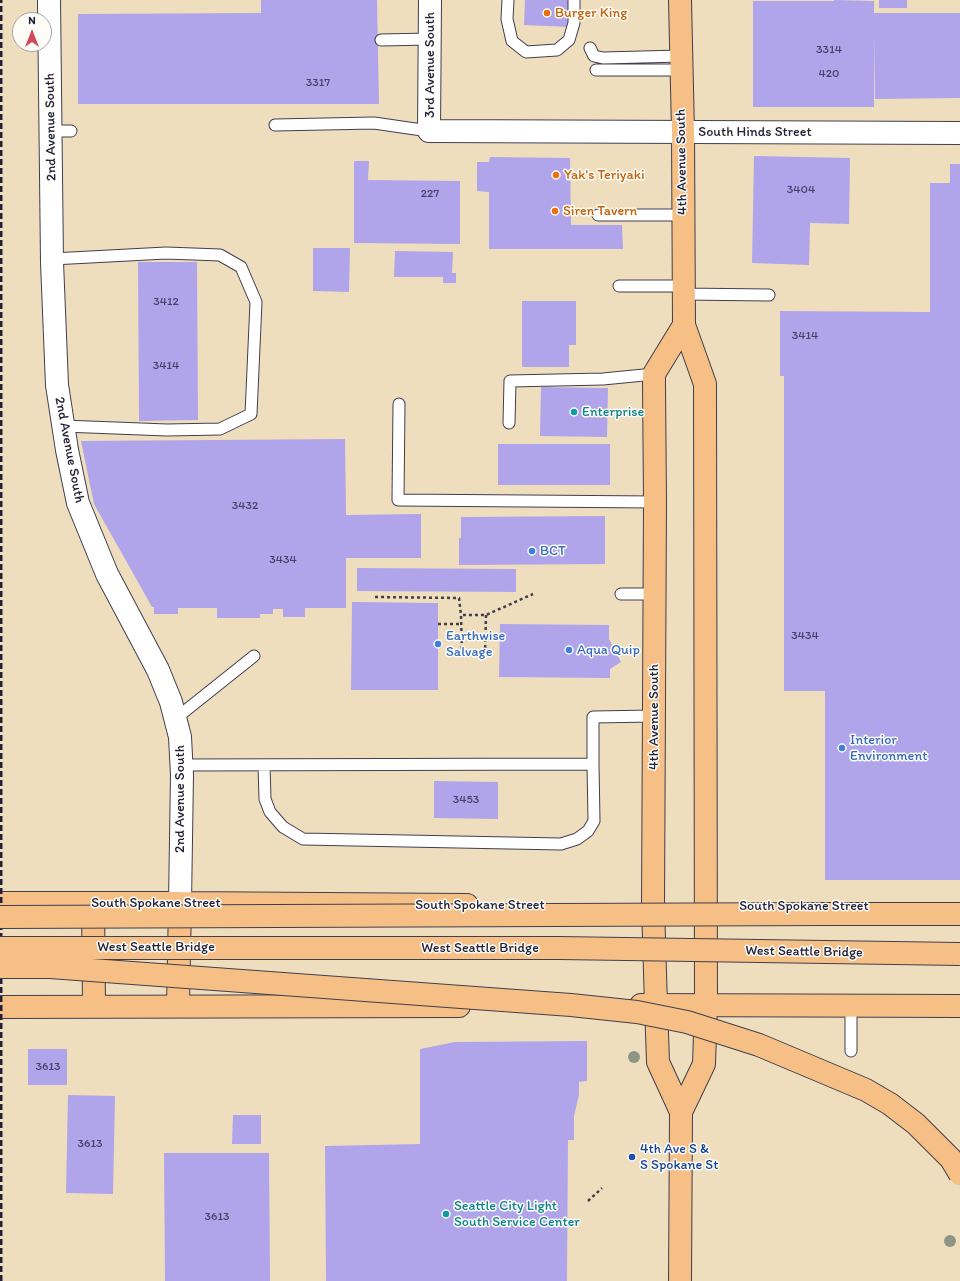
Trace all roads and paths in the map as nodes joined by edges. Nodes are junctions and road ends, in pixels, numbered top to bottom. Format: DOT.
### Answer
graph roads {
  1 [pos="49,0"];
  2 [pos="430,0"];
  3 [pos="508,0"];
  4 [pos="574,0"];
  5 [pos="680,0"];
  6 [pos="430,39"];
  7 [pos="381,40"];
  8 [pos="590,48"];
  9 [pos="681,63"];
  10 [pos="596,70"];
  11 [pos="275,125"];
  12 [pos="429,131"];
  13 [pos="682,131"];
  14 [pos="960,133"];
  15 [pos="683,214"];
  16 [pos="598,215"];
  17 [pos="52,259"];
  18 [pos="619,286"];
  19 [pos="683,290"];
  20 [pos="769,295"];
  21 [pos="684,325"];
  22 [pos="654,374"];
  23 [pos="399,404"];
  24 [pos="509,423"];
  25 [pos="63,426"];
  26 [pos="655,502"];
  27 [pos="533,594"];
  28 [pos="621,594"];
  29 [pos="654,594"];
  30 [pos="375,597"];
  31 [pos="462,615"];
  32 [pos="486,615"];
  33 [pos="438,624"];
  34 [pos="461,624"];
  35 [pos="486,638"];
  36 [pos="500,638"];
  37 [pos="254,656"];
  38 [pos="654,716"];
  39 [pos="175,719"];
  40 [pos="182,764"];
  41 [pos="593,764"];
  42 [pos="264,765"];
  43 [pos="0,903"];
  44 [pos="93,903"];
  45 [pos="180,903"];
  46 [pos="653,906"];
  47 [pos="706,906"];
  48 [pos="960,906"];
  49 [pos="960,914"];
  50 [pos="0,917"];
  51 [pos="0,948"];
  52 [pos="960,954"];
  53 [pos="0,967"];
  54 [pos="851,1005"];
  55 [pos="94,1006"];
  56 [pos="178,1006"];
  57 [pos="656,1006"];
  58 [pos="706,1006"];
  59 [pos="960,1006"];
  60 [pos="0,1007"];
  61 [pos="851,1051"];
  62 [pos="681,1112"];
  63 [pos="960,1174"];
  64 [pos="602,1188"];
  65 [pos="588,1201"];
  66 [pos="680,1281"];
  1 -- 17 [label="street, 2nd Avenue South"];
  2 -- 6 [label="street, 3rd Avenue South"];
  3 -- 4 [label="lane"];
  5 -- 9 [label="main road, 4th Avenue South"];
  6 -- 7 [label="lane"];
  6 -- 12 [label="street, 3rd Avenue South"];
  8 -- 9 [label="lane"];
  9 -- 10 [label="lane"];
  9 -- 13 [label="main road, 4th Avenue South"];
  11 -- 12 [label="lane"];
  12 -- 13 [label="street, South Hinds Street"];
  13 -- 14 [label="street, South Hinds Street"];
  13 -- 15 [label="main road, 4th Avenue South"];
  15 -- 16 [label="lane"];
  15 -- 19 [label="main road, 4th Avenue South"];
  17 -- 25 [label="street, 2nd Avenue South"];
  17 -- 25 [label="lane"];
  18 -- 19 [label="lane"];
  19 -- 20 [label="lane"];
  19 -- 21 [label="main road, 4th Avenue South"];
  21 -- 22 [label="main road"];
  21 -- 47 [label="main road, 4th Avenue South"];
  22 -- 24 [label="lane"];
  22 -- 26 [label="main road, 4th Avenue South"];
  23 -- 26 [label="lane"];
  25 -- 39 [label="street, 2nd Avenue South"];
  26 -- 29 [label="main road, 4th Avenue South"];
  27 -- 32 [label="path"];
  28 -- 29 [label="lane"];
  29 -- 38 [label="main road, 4th Avenue South"];
  30 -- 31 [label="path"];
  31 -- 32 [label="path"];
  31 -- 34 [label="path"];
  32 -- 35 [label="path"];
  33 -- 34 [label="path"];
  34 -- 35 [label="path"];
  35 -- 36 [label="path"];
  37 -- 39 [label="lane"];
  38 -- 41 [label="lane"];
  38 -- 46 [label="main road, 4th Avenue South"];
  39 -- 40 [label="street, 2nd Avenue South"];
  40 -- 42 [label="lane"];
  40 -- 45 [label="street, 2nd Avenue South"];
  41 -- 42 [label="lane"];
  41 -- 42 [label="lane"];
  43 -- 44 [label="main road, South Spokane Street"];
  44 -- 45 [label="main road, South Spokane Street"];
  44 -- 55 [label="main road"];
  45 -- 46 [label="main road, South Spokane Street"];
  45 -- 56 [label="main road"];
  46 -- 47 [label="main road, South Spokane Street"];
  46 -- 57 [label="main road, 4th Avenue South"];
  47 -- 48 [label="main road, South Spokane Street"];
  47 -- 58 [label="main road, 4th Avenue South"];
  49 -- 50 [label="main road, bridge"];
  51 -- 52 [label="main road, West Seattle Bridge, bridge"];
  53 -- 63 [label="main road, bridge"];
  54 -- 58 [label="main road"];
  54 -- 59 [label="main road"];
  54 -- 61 [label="lane"];
  55 -- 56 [label="main road"];
  55 -- 60 [label="main road"];
  56 -- 57 [label="main road"];
  57 -- 58 [label="main road"];
  57 -- 62 [label="main road, 4th Avenue South"];
  58 -- 62 [label="main road, 4th Avenue South"];
  62 -- 66 [label="main road, 4th Avenue South"];
  64 -- 65 [label="path"];
}
